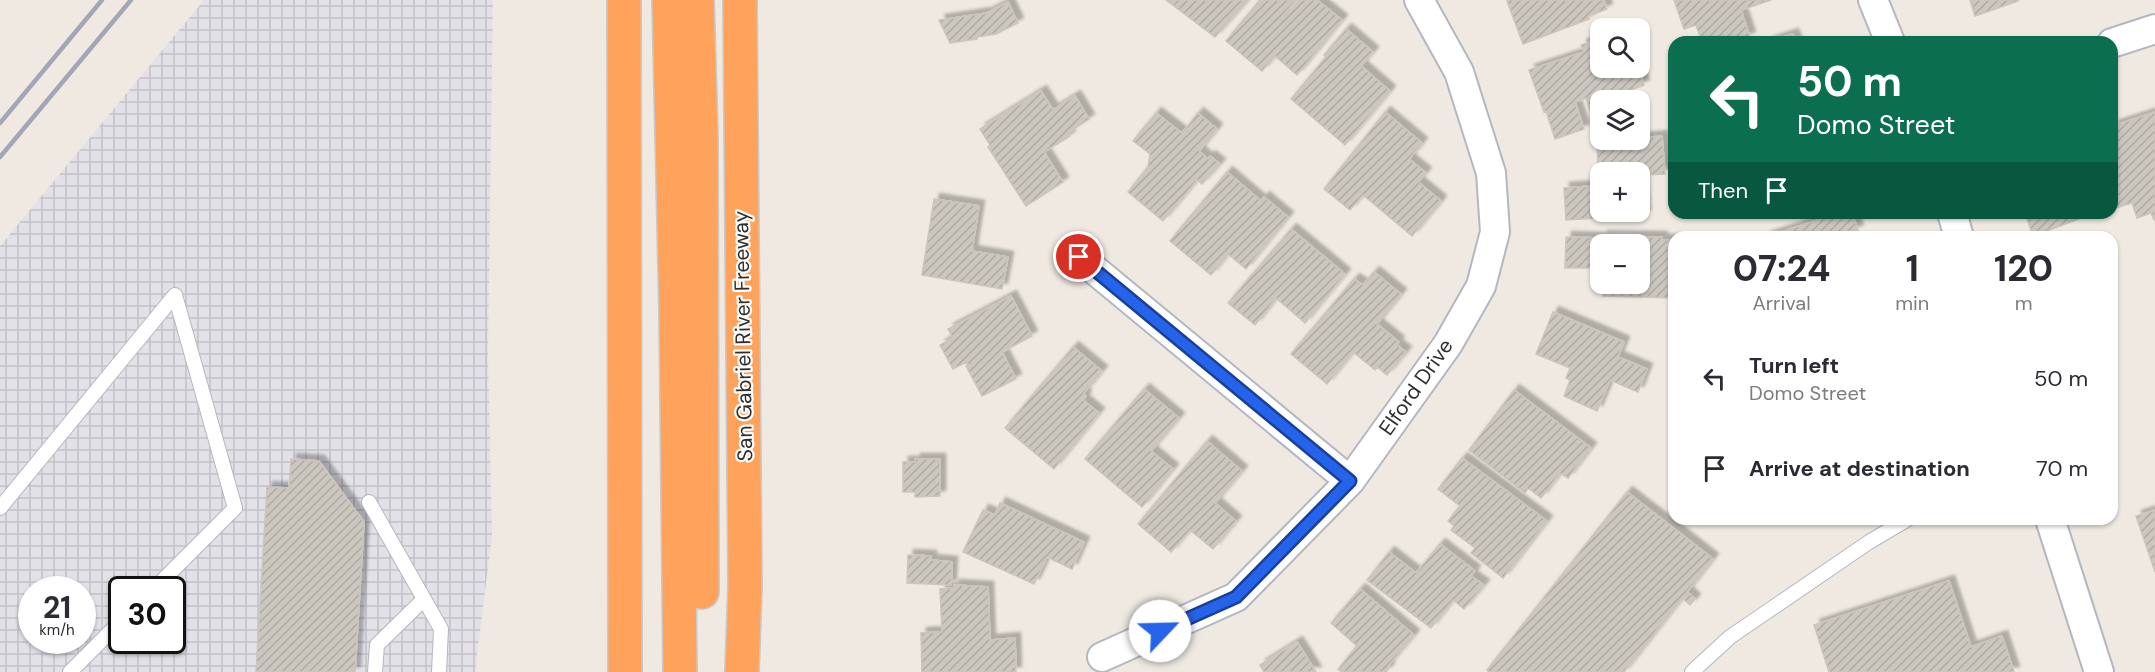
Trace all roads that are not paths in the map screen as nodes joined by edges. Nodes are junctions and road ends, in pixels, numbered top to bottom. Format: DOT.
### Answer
graph roads {
  1 [pos="624,0"];
  2 [pos="669,0"];
  3 [pos="697,0"];
  4 [pos="740,0"];
  5 [pos="1419,0"];
  6 [pos="1873,0"];
  7 [pos="2155,29"];
  8 [pos="1888,36"];
  9 [pos="2118,41"];
  10 [pos="1079,257"];
  11 [pos="1350,481"];
  12 [pos="369,502"];
  13 [pos="0,508"];
  14 [pos="1898,525"];
  15 [pos="2052,525"];
  16 [pos="167,576"];
  17 [pos="423,600"];
  18 [pos="108,634"];
  19 [pos="1102,657"];
  20 [pos="70,672"];
  21 [pos="375,672"];
  22 [pos="439,672"];
  23 [pos="625,672"];
  24 [pos="680,672"];
  25 [pos="702,672"];
  26 [pos="742,672"];
  27 [pos="1692,672"];
  28 [pos="2099,672"];
  1 -- 23 [label="highway"];
  2 -- 24 [label="highway"];
  3 -- 25 [label="highway"];
  4 -- 26 [label="highway, San Gabriel River Freeway"];
  5 -- 11 [label="street, Elford Drive"];
  6 -- 8 [label="street"];
  7 -- 9 [label="street"];
  10 -- 11 [label="street"];
  11 -- 19 [label="street, Elford Drive"];
  12 -- 17 [label="lane"];
  13 -- 16 [label="lane"];
  14 -- 27 [label="lane"];
  15 -- 28 [label="street"];
  17 -- 21 [label="lane"];
  17 -- 22 [label="lane"];
  18 -- 20 [label="lane"];
}
